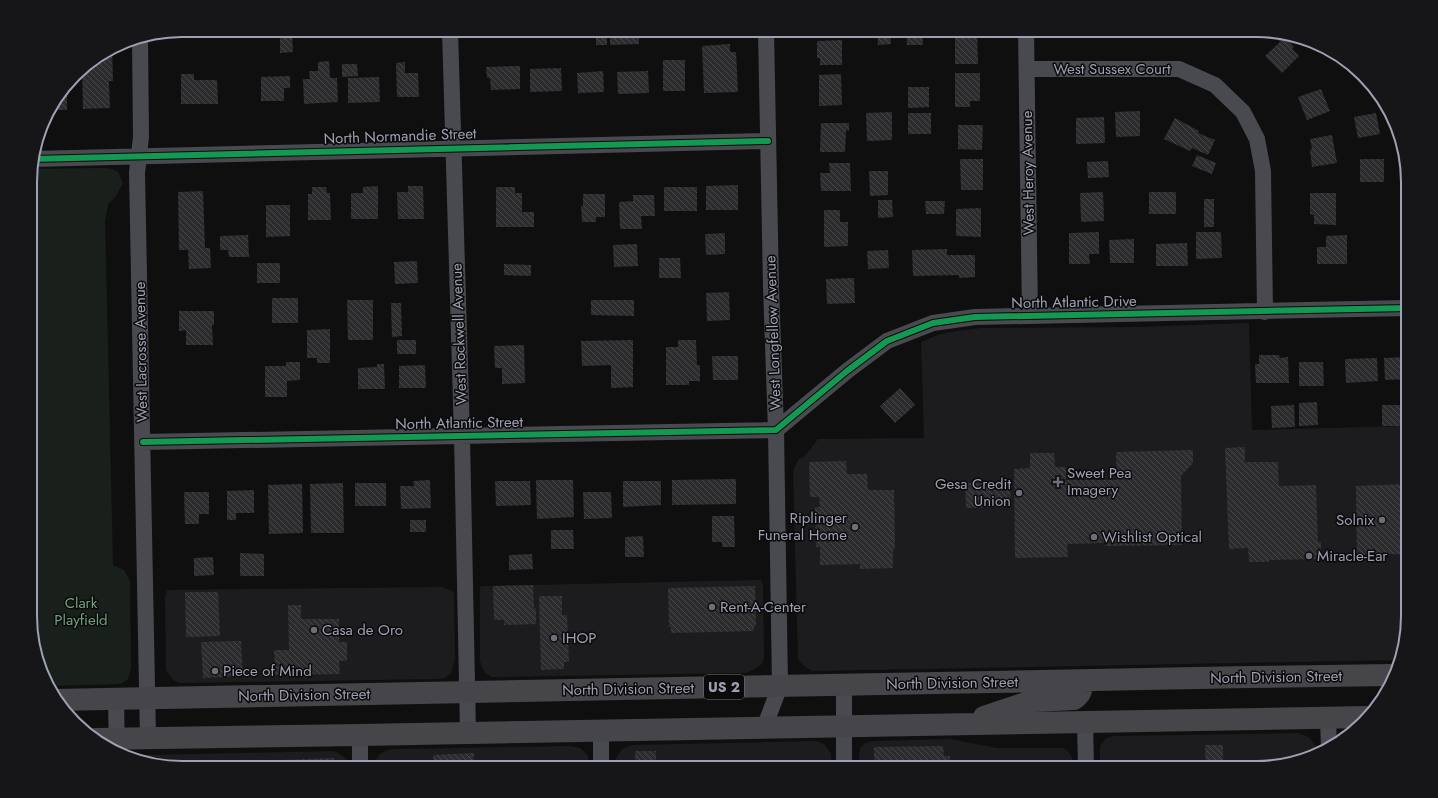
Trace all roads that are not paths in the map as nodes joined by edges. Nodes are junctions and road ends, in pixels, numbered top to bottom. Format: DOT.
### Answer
graph roads {
  1 [pos="450,37"];
  2 [pos="766,37"];
  3 [pos="1026,37"];
  4 [pos="140,43"];
  5 [pos="1027,69"];
  6 [pos="768,141"];
  7 [pos="452,148"];
  8 [pos="139,157"];
  9 [pos="39,159"];
  10 [pos="1401,308"];
  11 [pos="1265,312"];
  12 [pos="1030,316"];
  13 [pos="776,430"];
  14 [pos="462,436"];
  15 [pos="142,442"];
  16 [pos="1388,675"];
  17 [pos="1082,681"];
  18 [pos="844,685"];
  19 [pos="780,686"];
  20 [pos="467,692"];
  21 [pos="147,698"];
  22 [pos="116,699"];
  23 [pos="63,700"];
  24 [pos="1361,717"];
  25 [pos="1328,718"];
  26 [pos="1085,722"];
  27 [pos="962,724"];
  28 [pos="844,726"];
  29 [pos="764,728"];
  30 [pos="601,731"];
  31 [pos="468,733"];
  32 [pos="360,736"];
  33 [pos="148,738"];
  34 [pos="1329,742"];
  35 [pos="110,743"];
  36 [pos="360,761"];
  37 [pos="602,761"];
  38 [pos="844,761"];
  39 [pos="1086,761"];
  1 -- 7 [label="street, West Rockwell Avenue"];
  2 -- 6 [label="street, West Longfellow Avenue"];
  3 -- 5 [label="street, West Heroy Avenue"];
  4 -- 8 [label="street, West Lacrosse Avenue"];
  5 -- 11 [label="street, West Sussex Court"];
  5 -- 12 [label="street, West Heroy Avenue"];
  6 -- 7 [label="street, North Normandie Street"];
  6 -- 13 [label="street, West Longfellow Avenue"];
  7 -- 8 [label="street, North Normandie Street"];
  7 -- 14 [label="street, West Rockwell Avenue"];
  8 -- 9 [label="street, North Normandie Street"];
  8 -- 15 [label="street, West Lacrosse Avenue"];
  10 -- 11 [label="street, North Atlantic Drive"];
  11 -- 12 [label="street, North Atlantic Drive"];
  12 -- 13 [label="street, North Atlantic Drive"];
  13 -- 14 [label="street, North Atlantic Street"];
  13 -- 19 [label="street, West Longfellow Avenue"];
  14 -- 15 [label="street, North Atlantic Street"];
  14 -- 20 [label="street, West Rockwell Avenue"];
  15 -- 21 [label="street, West Lacrosse Avenue"];
  16 -- 17 [label="main road, North Division Street / US 2"];
  17 -- 18 [label="main road, North Division Street / US 2"];
  17 -- 27 [label="main road"];
  18 -- 19 [label="main road, North Division Street / US 2"];
  18 -- 28 [label="street"];
  19 -- 20 [label="main road, North Division Street / US 2"];
  19 -- 29 [label="street, West Longfellow Avenue"];
  20 -- 21 [label="main road, North Division Street / US 2"];
  20 -- 31 [label="street, West Rockwell Avenue"];
  21 -- 22 [label="main road, North Division Street / US 2"];
  21 -- 33 [label="street, West Lacrosse Avenue"];
  22 -- 23 [label="main road, North Division Street / US 2"];
  22 -- 35 [label="street"];
  24 -- 25 [label="main road"];
  25 -- 26 [label="main road"];
  25 -- 34 [label="street"];
  26 -- 27 [label="main road"];
  26 -- 39 [label="street"];
  27 -- 28 [label="main road"];
  28 -- 29 [label="main road"];
  28 -- 38 [label="street"];
  29 -- 30 [label="main road"];
  30 -- 31 [label="main road"];
  30 -- 37 [label="street"];
  31 -- 32 [label="main road"];
  32 -- 33 [label="main road"];
  32 -- 36 [label="street"];
  33 -- 35 [label="main road"];
}
